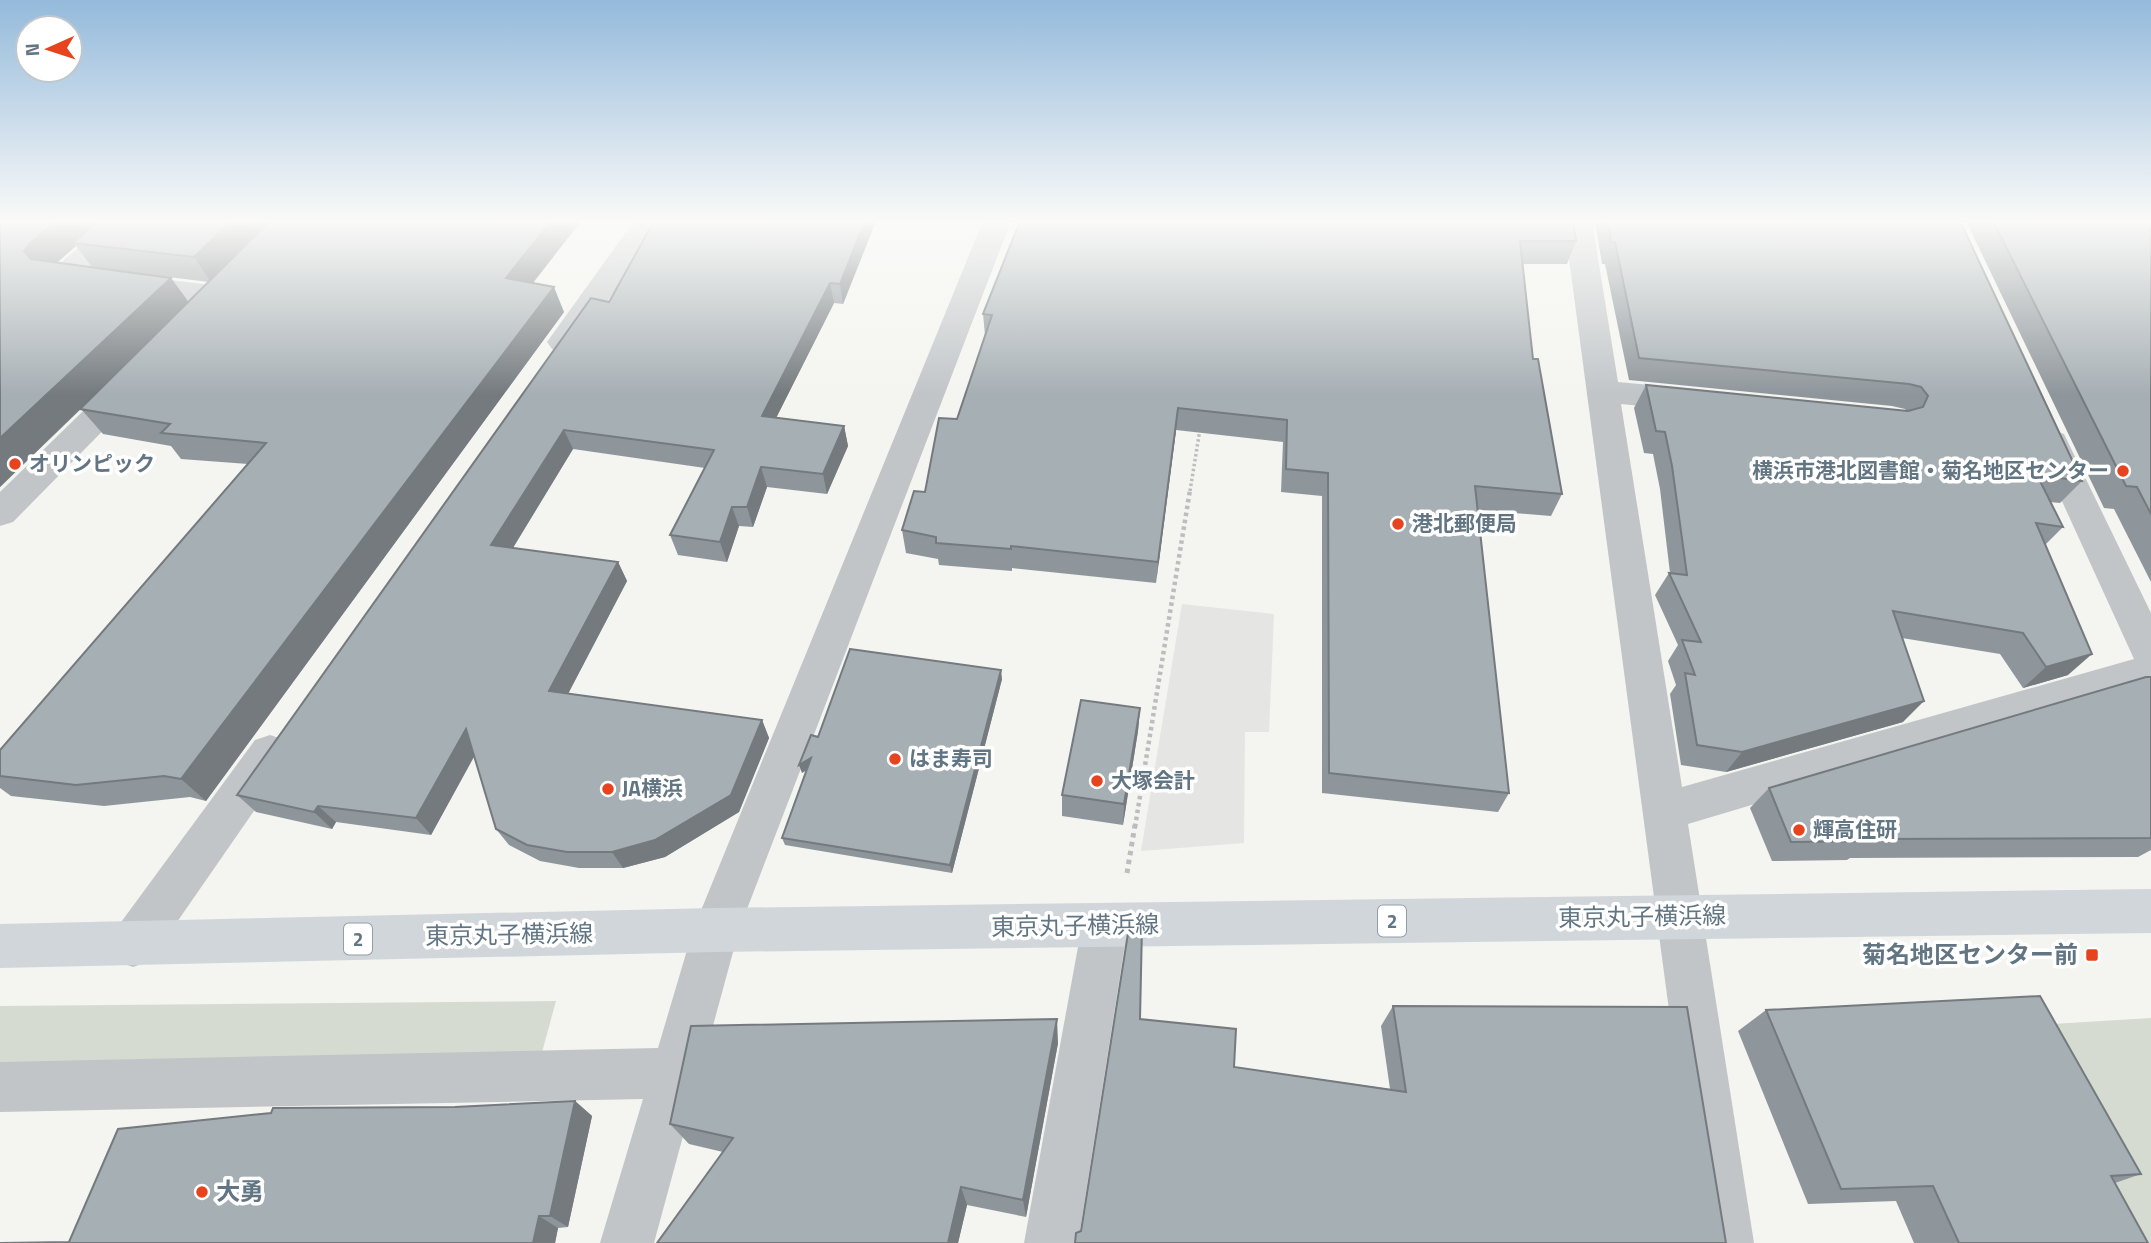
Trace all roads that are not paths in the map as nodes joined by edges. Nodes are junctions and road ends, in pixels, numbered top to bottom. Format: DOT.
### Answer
graph roads {
  1 [pos="112,279"];
  2 [pos="608,279"];
  3 [pos="974,279"];
  4 [pos="1586,279"];
  5 [pos="191,323"];
  6 [pos="153,361"];
  7 [pos="544,368"];
  8 [pos="1601,391"];
  9 [pos="1726,404"];
  10 [pos="2042,419"];
  11 [pos="0,513"];
  12 [pos="2151,654"];
  13 [pos="2151,670"];
  14 [pos="286,730"];
  15 [pos="1663,812"];
  16 [pos="2151,911"];
  17 [pos="1679,916"];
  18 [pos="1112,925"];
  19 [pos="716,930"];
  20 [pos="133,945"];
  21 [pos="0,946"];
  22 [pos="676,1073"];
  23 [pos="0,1087"];
  24 [pos="627,1243"];
  25 [pos="1052,1243"];
  26 [pos="1727,1243"];
  1 -- 5 [label="street"];
  2 -- 7 [label="street"];
  3 -- 19 [label="street"];
  4 -- 8 [label="street"];
  6 -- 11 [label="street"];
  8 -- 9 [label="street"];
  8 -- 15 [label="street"];
  10 -- 12 [label="street"];
  13 -- 15 [label="street"];
  14 -- 20 [label="street"];
  15 -- 17 [label="street"];
  16 -- 17 [label="main road, 東京丸子横浜線 / 2"];
  17 -- 18 [label="main road, 東京丸子横浜線 / 2"];
  17 -- 26 [label="street"];
  18 -- 19 [label="main road, 東京丸子横浜線 / 2"];
  18 -- 25 [label="street"];
  19 -- 20 [label="main road, 東京丸子横浜線 / 2"];
  19 -- 22 [label="street"];
  20 -- 21 [label="main road, 東京丸子横浜線 / 2"];
  22 -- 23 [label="street"];
  22 -- 24 [label="street"];
}
